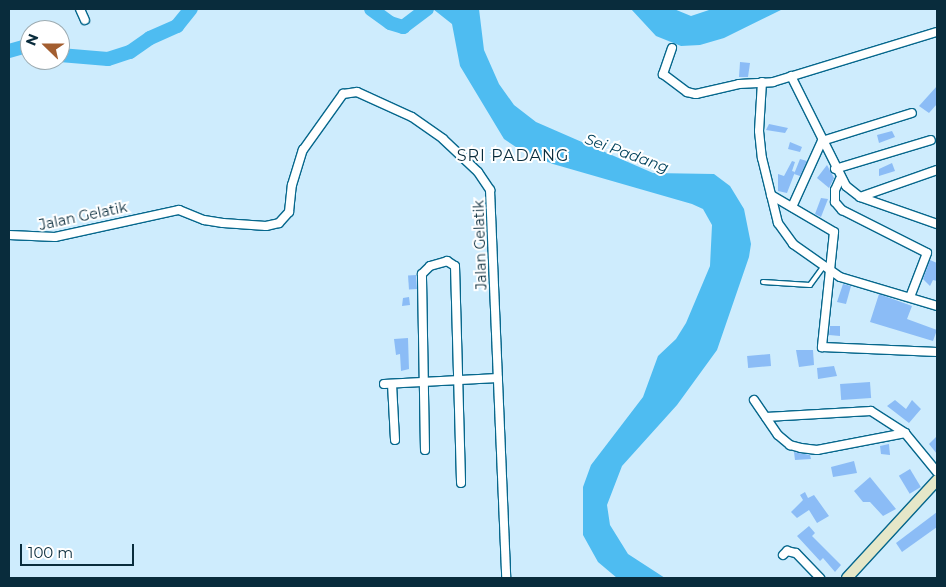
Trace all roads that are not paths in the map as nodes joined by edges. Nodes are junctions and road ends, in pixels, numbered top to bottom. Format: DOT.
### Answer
graph roads {
  1 [pos="80,9"];
  2 [pos="85,20"];
  3 [pos="937,32"];
  4 [pos="672,48"];
  5 [pos="791,76"];
  6 [pos="762,82"];
  7 [pos="912,113"];
  8 [pos="931,140"];
  9 [pos="822,141"];
  10 [pos="835,169"];
  11 [pos="937,170"];
  12 [pos="840,179"];
  13 [pos="771,195"];
  14 [pos="860,197"];
  15 [pos="792,207"];
  16 [pos="937,224"];
  17 [pos="9,235"];
  18 [pos="823,267"];
  19 [pos="830,272"];
  20 [pos="763,282"];
  21 [pos="910,297"];
  22 [pos="937,306"];
  23 [pos="937,352"];
  24 [pos="498,378"];
  25 [pos="457,380"];
  26 [pos="424,382"];
  27 [pos="384,384"];
  28 [pos="392,384"];
  29 [pos="754,400"];
  30 [pos="766,417"];
  31 [pos="905,433"];
  32 [pos="395,440"];
  33 [pos="425,450"];
  34 [pos="937,472"];
  35 [pos="937,480"];
  36 [pos="461,483"];
  37 [pos="782,555"];
  38 [pos="506,578"];
  39 [pos="820,578"];
  40 [pos="848,578"];
  1 -- 2 [label="street"];
  3 -- 5 [label="street"];
  4 -- 6 [label="street"];
  5 -- 6 [label="street"];
  5 -- 9 [label="street"];
  6 -- 13 [label="street"];
  7 -- 9 [label="street"];
  8 -- 10 [label="street"];
  9 -- 10 [label="street"];
  9 -- 15 [label="street"];
  10 -- 12 [label="street"];
  11 -- 14 [label="street"];
  12 -- 14 [label="street"];
  12 -- 21 [label="street"];
  13 -- 15 [label="street"];
  13 -- 18 [label="street"];
  14 -- 16 [label="street"];
  15 -- 19 [label="street"];
  17 -- 24 [label="street, Jalan Gelatik"];
  18 -- 19 [label="street"];
  18 -- 20 [label="lane"];
  19 -- 21 [label="street"];
  19 -- 23 [label="street"];
  21 -- 22 [label="street"];
  24 -- 25 [label="street"];
  24 -- 38 [label="street, Jalan Gelatik"];
  25 -- 26 [label="street"];
  25 -- 26 [label="street"];
  25 -- 36 [label="street"];
  26 -- 28 [label="street"];
  26 -- 33 [label="street"];
  27 -- 28 [label="street"];
  28 -- 32 [label="street"];
  29 -- 30 [label="street"];
  30 -- 31 [label="street"];
  30 -- 31 [label="street"];
  31 -- 34 [label="street"];
  35 -- 40 [label="main road"];
  37 -- 39 [label="street"];
}
